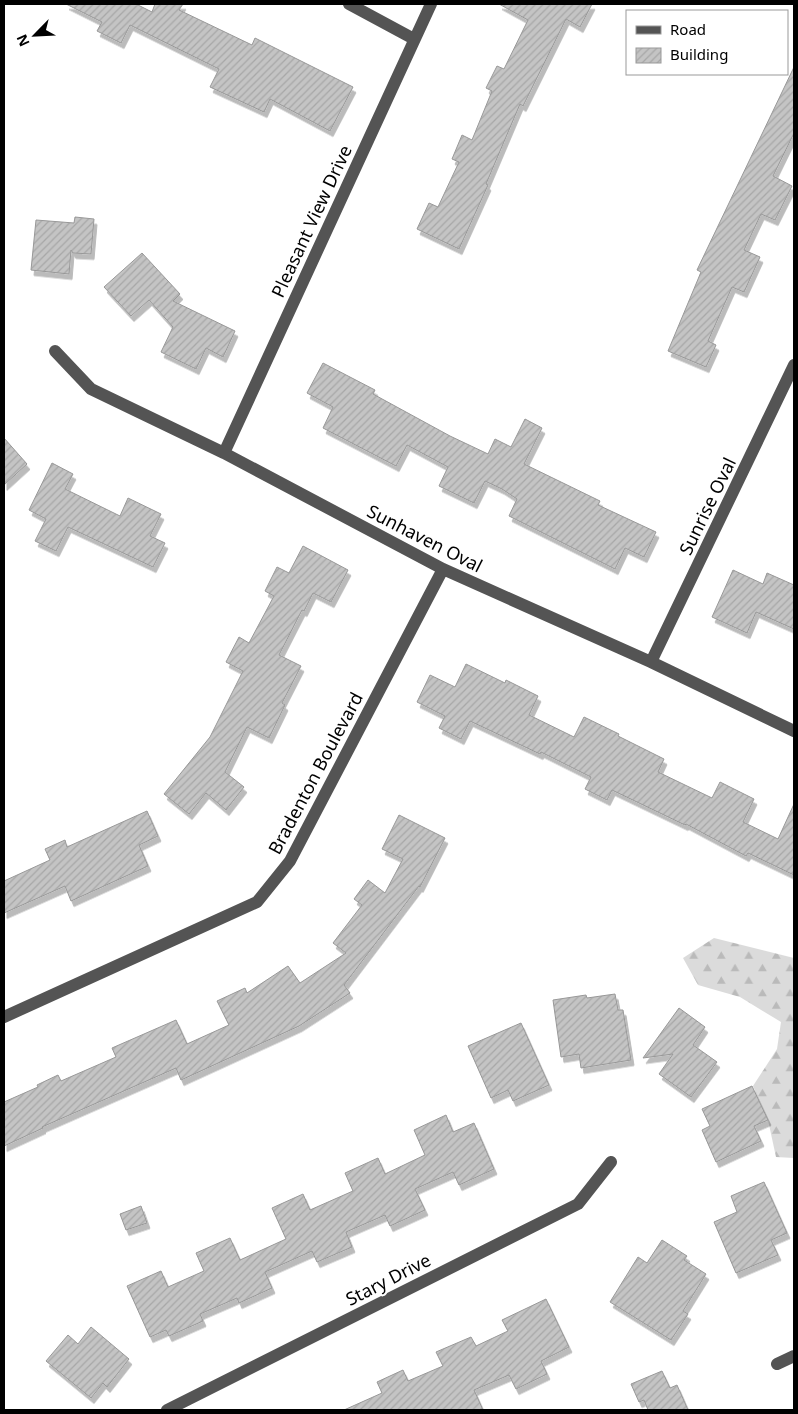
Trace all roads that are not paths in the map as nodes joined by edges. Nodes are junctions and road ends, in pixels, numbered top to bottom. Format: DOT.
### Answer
graph roads {
  1 [pos="348,4"];
  2 [pos="431,4"];
  3 [pos="414,39"];
  4 [pos="55,351"];
  5 [pos="794,365"];
  6 [pos="224,453"];
  7 [pos="443,569"];
  8 [pos="650,662"];
  9 [pos="794,731"];
  10 [pos="4,1017"];
  11 [pos="610,1162"];
  12 [pos="794,1356"];
  13 [pos="776,1364"];
  14 [pos="168,1410"];
  1 -- 3 [label="street"];
  2 -- 3 [label="street, Pleasant View Drive"];
  3 -- 6 [label="street, Pleasant View Drive"];
  4 -- 6 [label="street, Sunhaven Oval"];
  5 -- 8 [label="street, Sunrise Oval"];
  6 -- 7 [label="street, Sunhaven Oval"];
  7 -- 8 [label="street, Sunhaven Oval"];
  7 -- 10 [label="street, Bradenton Boulevard"];
  8 -- 9 [label="street, Sunhaven Oval"];
  11 -- 14 [label="street, Stary Drive"];
  12 -- 13 [label="street"];
}
